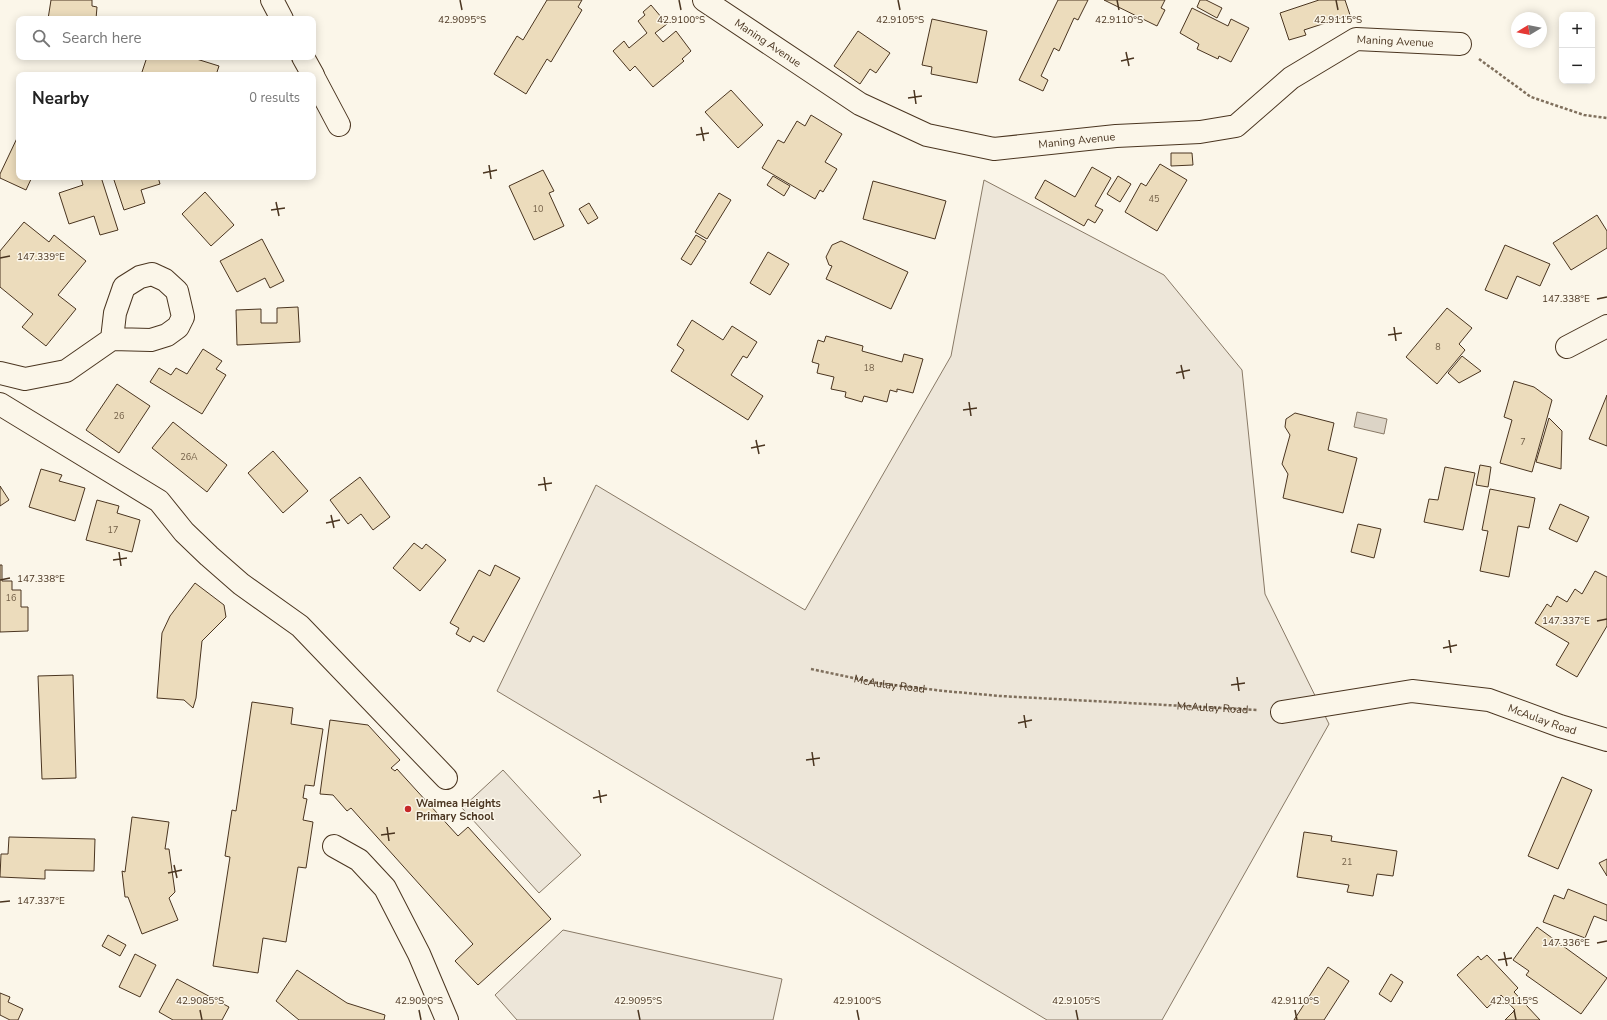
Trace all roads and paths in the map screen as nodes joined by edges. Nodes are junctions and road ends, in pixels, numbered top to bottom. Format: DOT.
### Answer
graph roads {
  1 [pos="272,0"];
  2 [pos="704,0"];
  3 [pos="280,16"];
  4 [pos="1460,44"];
  5 [pos="305,60"];
  6 [pos="311,72"];
  7 [pos="316,81"];
  8 [pos="1607,118"];
  9 [pos="339,125"];
  10 [pos="1607,326"];
  11 [pos="112,339"];
  12 [pos="1567,347"];
  13 [pos="0,372"];
  14 [pos="0,404"];
  15 [pos="811,669"];
  16 [pos="1282,712"];
  17 [pos="1607,740"];
  18 [pos="446,778"];
  19 [pos="334,846"];
  20 [pos="447,1020"];
  1 -- 3 [label="street"];
  2 -- 4 [label="street, Maning Avenue"];
  4 -- 8 [label="path"];
  5 -- 6 [label="street"];
  7 -- 9 [label="street"];
  10 -- 12 [label="street"];
  11 -- 13 [label="street"];
  14 -- 18 [label="street"];
  15 -- 16 [label="path, McAulay Road"];
  16 -- 17 [label="street, McAulay Road"];
  19 -- 20 [label="street"];
}
